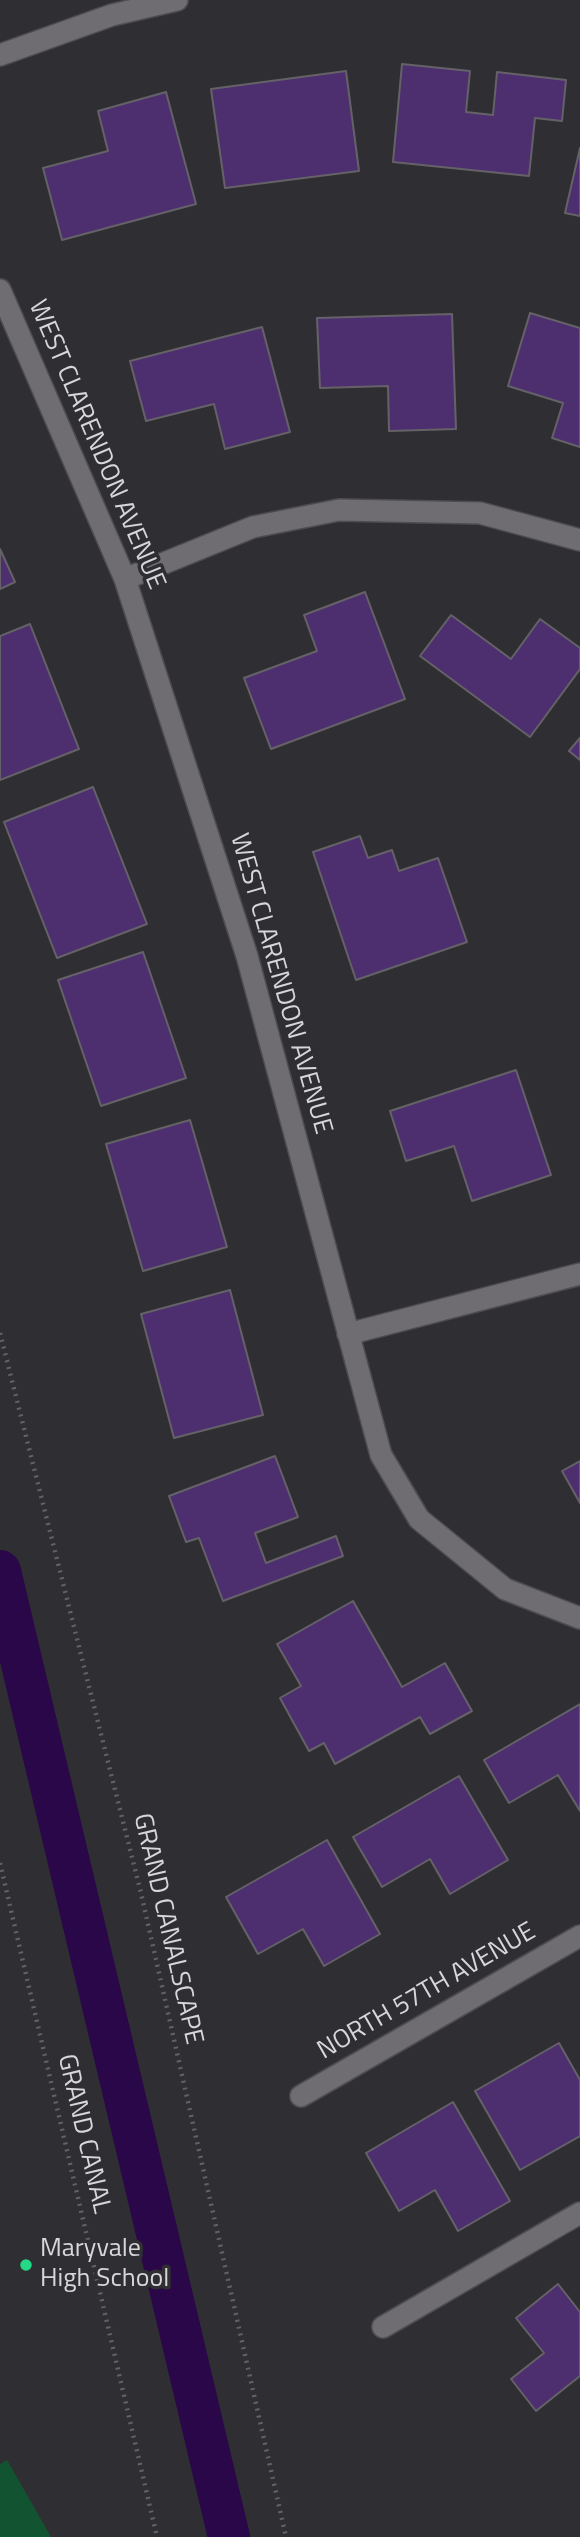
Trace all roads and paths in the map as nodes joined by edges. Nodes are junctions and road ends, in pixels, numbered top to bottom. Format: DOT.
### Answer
graph roads {
  1 [pos="177,0"];
  2 [pos="0,55"];
  3 [pos="0,290"];
  4 [pos="580,540"];
  5 [pos="125,579"];
  6 [pos="580,1274"];
  7 [pos="0,1333"];
  8 [pos="348,1334"];
  9 [pos="580,1618"];
  10 [pos="0,1863"];
  11 [pos="580,1936"];
  12 [pos="301,2096"];
  13 [pos="580,2213"];
  14 [pos="383,2327"];
  15 [pos="157,2537"];
  16 [pos="286,2537"];
  1 -- 2 [label="street"];
  3 -- 5 [label="street, WEST CLARENDON AVENUE"];
  4 -- 5 [label="street"];
  5 -- 8 [label="street, WEST CLARENDON AVENUE"];
  6 -- 8 [label="street"];
  7 -- 16 [label="path, GRAND CANALSCAPE"];
  8 -- 9 [label="street, WEST CLARENDON AVENUE"];
  10 -- 15 [label="path, GRAND CANAL"];
  11 -- 12 [label="street, NORTH 57TH AVENUE"];
  13 -- 14 [label="street"];
}
